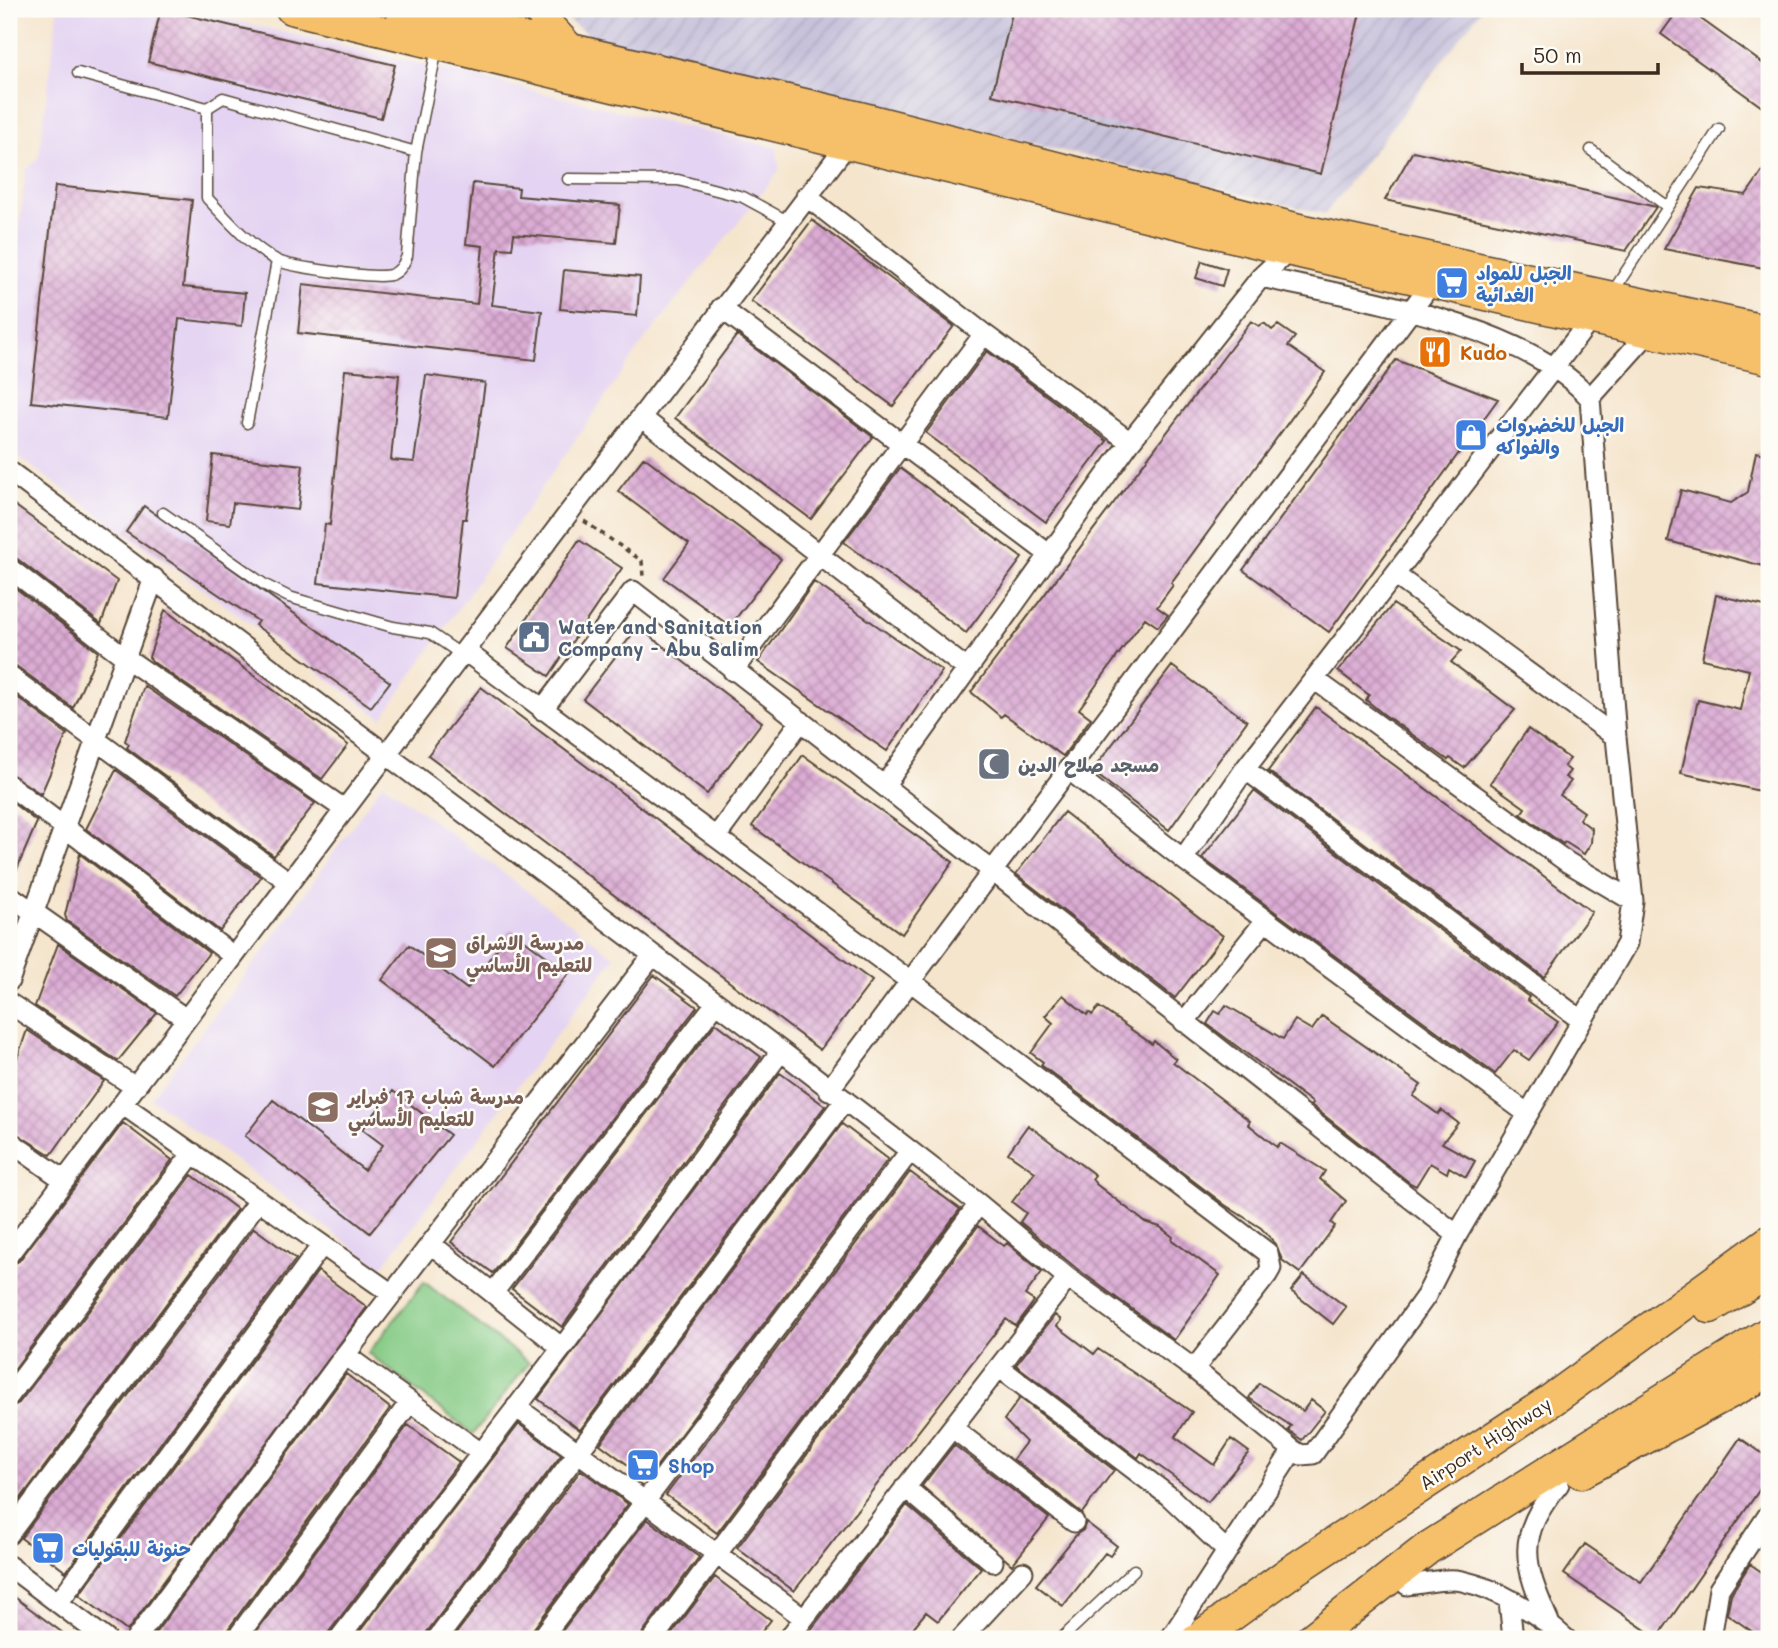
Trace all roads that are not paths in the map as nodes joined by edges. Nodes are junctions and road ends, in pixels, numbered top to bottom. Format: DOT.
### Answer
graph roads {
  1 [pos="291,9"];
  2 [pos="401,9"];
  3 [pos="539,9"];
  4 [pos="438,45"];
  5 [pos="570,49"];
  6 [pos="78,73"];
  7 [pos="207,108"];
  8 [pos="1719,129"];
  9 [pos="848,143"];
  10 [pos="1591,150"];
  11 [pos="416,152"];
  12 [pos="568,179"];
  13 [pos="806,196"];
  14 [pos="1668,207"];
  15 [pos="787,221"];
  16 [pos="1297,240"];
  17 [pos="277,261"];
  18 [pos="1261,277"];
  19 [pos="1431,284"];
  20 [pos="1609,296"];
  21 [pos="721,308"];
  22 [pos="1409,312"];
  23 [pos="1591,319"];
  24 [pos="1767,328"];
  25 [pos="1649,332"];
  26 [pos="984,334"];
  27 [pos="1769,359"];
  28 [pos="1554,366"];
  29 [pos="1590,398"];
  30 [pos="642,418"];
  31 [pos="247,423"];
  32 [pos="1130,442"];
  33 [pos="903,443"];
  34 [pos="9,471"];
  35 [pos="163,513"];
  36 [pos="819,555"];
  37 [pos="1050,555"];
  38 [pos="9,568"];
  39 [pos="1395,575"];
  40 [pos="154,578"];
  41 [pos="463,653"];
  42 [pos="126,658"];
  43 [pos="967,669"];
  44 [pos="733,671"];
  45 [pos="9,676"];
  46 [pos="1314,679"];
  47 [pos="542,710"];
  48 [pos="802,721"];
  49 [pos="1616,737"];
  50 [pos="96,742"];
  51 [pos="387,753"];
  52 [pos="1068,769"];
  53 [pos="1245,769"];
  54 [pos="9,785"];
  55 [pos="884,786"];
  56 [pos="344,809"];
  57 [pos="63,825"];
  58 [pos="716,837"];
  59 [pos="1183,859"];
  60 [pos="992,870"];
  61 [pos="289,882"];
  62 [pos="9,895"];
  63 [pos="1633,901"];
  64 [pos="33,913"];
  65 [pos="1266,920"];
  66 [pos="232,955"];
  67 [pos="653,955"];
  68 [pos="9,981"];
  69 [pos="910,981"];
  70 [pos="9,1003"];
  71 [pos="716,1003"];
  72 [pos="186,1019"];
  73 [pos="1581,1020"];
  74 [pos="1184,1023"];
  75 [pos="782,1051"];
  76 [pos="135,1087"];
  77 [pos="837,1095"];
  78 [pos="122,1104"];
  79 [pos="1528,1114"];
  80 [pos="9,1141"];
  81 [pos="910,1151"];
  82 [pos="193,1153"];
  83 [pos="64,1180"];
  84 [pos="259,1200"];
  85 [pos="979,1204"];
  86 [pos="1457,1235"];
  87 [pos="1769,1242"];
  88 [pos="431,1244"];
  89 [pos="322,1245"];
  90 [pos="9,1254"];
  91 [pos="1769,1272"];
  92 [pos="1068,1278"];
  93 [pos="493,1293"];
  94 [pos="392,1294"];
  95 [pos="1769,1333"];
  96 [pos="562,1348"];
  97 [pos="345,1355"];
  98 [pos="1000,1368"];
  99 [pos="1194,1369"];
  100 [pos="1769,1371"];
  101 [pos="9,1396"];
  102 [pos="1550,1401"];
  103 [pos="410,1402"];
  104 [pos="516,1407"];
  105 [pos="954,1429"];
  106 [pos="1293,1450"];
  107 [pos="580,1453"];
  108 [pos="481,1454"];
  109 [pos="1559,1484"];
  110 [pos="905,1487"];
  111 [pos="648,1501"];
  112 [pos="1769,1514"];
  113 [pos="1074,1522"];
  114 [pos="9,1534"];
  115 [pos="1227,1551"];
  116 [pos="718,1557"];
  117 [pos="993,1562"];
  118 [pos="9,1566"];
  119 [pos="1134,1570"];
  120 [pos="1023,1572"];
  121 [pos="1407,1585"];
  122 [pos="1509,1601"];
  123 [pos="58,1603"];
  124 [pos="800,1631"];
  125 [pos="1555,1633"];
  126 [pos="106,1639"];
  127 [pos="136,1639"];
  128 [pos="236,1639"];
  129 [pos="339,1639"];
  130 [pos="437,1639"];
  131 [pos="541,1639"];
  132 [pos="653,1639"];
  133 [pos="961,1639"];
  134 [pos="1061,1639"];
  135 [pos="1170,1639"];
  136 [pos="1198,1639"];
  137 [pos="1312,1639"];
  138 [pos="1329,1639"];
  139 [pos="1513,1639"];
  140 [pos="1711,1639"];
  1 -- 4 [label="main road"];
  2 -- 5 [label="main road"];
  3 -- 5 [label="main road"];
  4 -- 9 [label="main road"];
  4 -- 11 [label="lane"];
  5 -- 16 [label="main road"];
  6 -- 7 [label="lane"];
  7 -- 11 [label="lane"];
  7 -- 17 [label="lane"];
  8 -- 14 [label="lane"];
  9 -- 13 [label="street"];
  9 -- 16 [label="main road"];
  10 -- 14 [label="lane"];
  11 -- 17 [label="lane"];
  12 -- 15 [label="lane"];
  13 -- 15 [label="street"];
  13 -- 26 [label="street"];
  14 -- 20 [label="lane"];
  15 -- 21 [label="street"];
  16 -- 18 [label="street"];
  16 -- 19 [label="main road"];
  16 -- 20 [label="main road"];
  17 -- 31 [label="lane"];
  18 -- 22 [label="street"];
  18 -- 32 [label="street"];
  19 -- 22 [label="street"];
  19 -- 23 [label="main road"];
  20 -- 24 [label="main road"];
  21 -- 30 [label="street"];
  21 -- 33 [label="street"];
  22 -- 28 [label="street"];
  22 -- 52 [label="street"];
  23 -- 25 [label="main road"];
  23 -- 28 [label="street"];
  25 -- 27 [label="main road"];
  25 -- 29 [label="street"];
  26 -- 32 [label="street"];
  26 -- 33 [label="street"];
  28 -- 29 [label="street"];
  28 -- 39 [label="street"];
  29 -- 49 [label="street"];
  30 -- 36 [label="street"];
  30 -- 41 [label="street"];
  32 -- 37 [label="street"];
  33 -- 36 [label="street"];
  33 -- 37 [label="street"];
  34 -- 40 [label="street"];
  35 -- 41 [label="lane"];
  36 -- 43 [label="street"];
  36 -- 44 [label="street"];
  37 -- 43 [label="street"];
  38 -- 42 [label="street"];
  39 -- 46 [label="street"];
  39 -- 49 [label="street"];
  40 -- 42 [label="street"];
  40 -- 51 [label="street"];
  41 -- 47 [label="street"];
  41 -- 51 [label="street"];
  42 -- 50 [label="street"];
  42 -- 56 [label="street"];
  43 -- 55 [label="street"];
  44 -- 47 [label="street"];
  44 -- 48 [label="street"];
  45 -- 50 [label="street"];
  46 -- 53 [label="street"];
  46 -- 63 [label="street"];
  47 -- 58 [label="street"];
  48 -- 55 [label="street"];
  48 -- 58 [label="street"];
  49 -- 63 [label="street"];
  50 -- 57 [label="street"];
  50 -- 61 [label="street"];
  51 -- 56 [label="street"];
  51 -- 67 [label="street"];
  52 -- 59 [label="street"];
  52 -- 60 [label="street"];
  53 -- 59 [label="street"];
  53 -- 73 [label="street"];
  54 -- 57 [label="street"];
  55 -- 60 [label="street"];
  56 -- 61 [label="street"];
  57 -- 64 [label="street"];
  57 -- 66 [label="street"];
  58 -- 69 [label="street"];
  59 -- 65 [label="street"];
  60 -- 69 [label="street"];
  60 -- 74 [label="street"];
  61 -- 66 [label="street"];
  62 -- 64 [label="street"];
  63 -- 73 [label="street"];
  64 -- 68 [label="street"];
  64 -- 72 [label="street"];
  65 -- 74 [label="street"];
  65 -- 79 [label="street"];
  66 -- 72 [label="street"];
  67 -- 71 [label="street"];
  67 -- 88 [label="street"];
  69 -- 77 [label="street"];
  69 -- 99 [label="street"];
  70 -- 76 [label="street"];
  71 -- 75 [label="street"];
  71 -- 93 [label="street"];
  72 -- 76 [label="street"];
  73 -- 79 [label="street"];
  74 -- 86 [label="street"];
  75 -- 77 [label="street"];
  75 -- 96 [label="street"];
  76 -- 78 [label="street"];
  77 -- 81 [label="street"];
  77 -- 107 [label="street"];
  78 -- 82 [label="street"];
  78 -- 83 [label="street"];
  79 -- 86 [label="street"];
  80 -- 83 [label="street"];
  81 -- 85 [label="street"];
  81 -- 111 [label="street"];
  82 -- 84 [label="street"];
  82 -- 101 [label="street"];
  83 -- 90 [label="street"];
  84 -- 89 [label="street"];
  84 -- 114 [label="street"];
  85 -- 92 [label="street"];
  85 -- 116 [label="street"];
  86 -- 106 [label="street"];
  87 -- 102 [label="highway, Airport Highway"];
  88 -- 93 [label="street"];
  88 -- 94 [label="street"];
  89 -- 94 [label="street"];
  89 -- 123 [label="street"];
  91 -- 102 [label="highway"];
  92 -- 98 [label="street"];
  92 -- 99 [label="street"];
  93 -- 96 [label="street"];
  94 -- 97 [label="street"];
  95 -- 137 [label="highway"];
  96 -- 104 [label="street"];
  97 -- 103 [label="street"];
  97 -- 127 [label="street"];
  98 -- 105 [label="street"];
  98 -- 115 [label="street"];
  99 -- 106 [label="street"];
  100 -- 109 [label="highway"];
  102 -- 136 [label="highway, Airport Highway"];
  103 -- 108 [label="street"];
  103 -- 128 [label="street"];
  104 -- 107 [label="street"];
  104 -- 108 [label="street"];
  105 -- 110 [label="street"];
  105 -- 113 [label="street"];
  106 -- 115 [label="street"];
  107 -- 111 [label="street"];
  107 -- 130 [label="street"];
  108 -- 129 [label="street"];
  109 -- 121 [label="highway"];
  109 -- 125 [label="street"];
  110 -- 117 [label="street"];
  110 -- 124 [label="street"];
  111 -- 116 [label="street"];
  111 -- 131 [label="street"];
  112 -- 140 [label="street"];
  115 -- 135 [label="street"];
  116 -- 124 [label="street"];
  116 -- 132 [label="street"];
  118 -- 123 [label="street"];
  119 -- 134 [label="lane"];
  120 -- 133 [label="street"];
  121 -- 122 [label="street"];
  121 -- 138 [label="highway"];
  122 -- 125 [label="street"];
  122 -- 139 [label="street"];
  123 -- 126 [label="street"];
}
